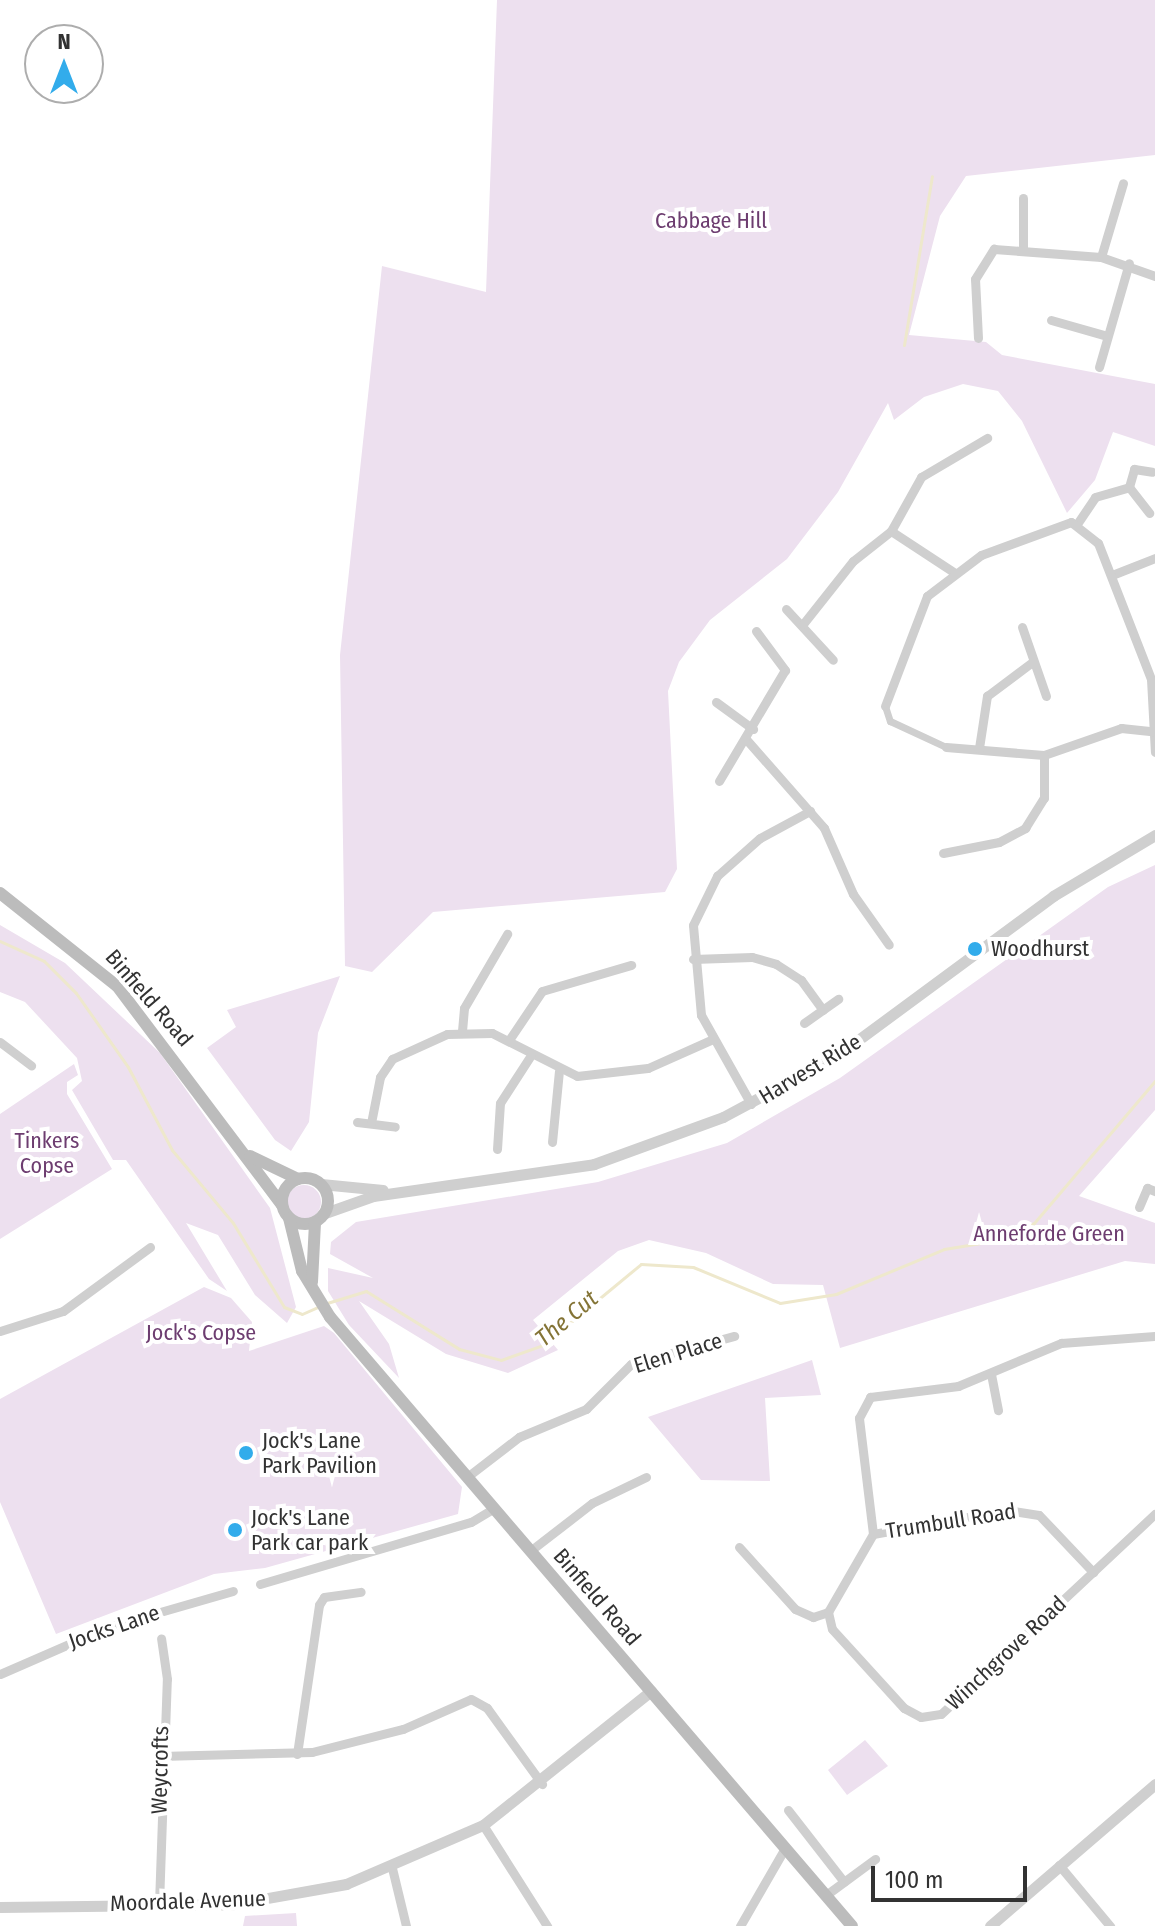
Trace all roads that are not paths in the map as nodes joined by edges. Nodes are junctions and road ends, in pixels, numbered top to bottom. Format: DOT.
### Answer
graph roads {
  1 [pos="1123,183"];
  2 [pos="1023,198"];
  3 [pos="1023,248"];
  4 [pos="1101,257"];
  5 [pos="1129,263"];
  6 [pos="1155,276"];
  7 [pos="1051,320"];
  8 [pos="1107,336"];
  9 [pos="978,338"];
  10 [pos="1099,367"];
  11 [pos="987,438"];
  12 [pos="1152,472"];
  13 [pos="1129,487"];
  14 [pos="1149,513"];
  15 [pos="1077,524"];
  16 [pos="891,531"];
  17 [pos="1155,558"];
  18 [pos="955,573"];
  19 [pos="1112,575"];
  20 [pos="786,609"];
  21 [pos="803,624"];
  22 [pos="1022,627"];
  23 [pos="756,631"];
  24 [pos="833,660"];
  25 [pos="1031,663"];
  26 [pos="1153,678"];
  27 [pos="1046,696"];
  28 [pos="716,702"];
  29 [pos="885,706"];
  30 [pos="753,729"];
  31 [pos="1152,731"];
  32 [pos="745,738"];
  33 [pos="946,747"];
  34 [pos="979,748"];
  35 [pos="1155,752"];
  36 [pos="1044,755"];
  37 [pos="719,781"];
  38 [pos="810,811"];
  39 [pos="1155,835"];
  40 [pos="943,853"];
  41 [pos="0,893"];
  42 [pos="507,934"];
  43 [pos="889,945"];
  44 [pos="693,959"];
  45 [pos="631,965"];
  46 [pos="838,999"];
  47 [pos="823,1010"];
  48 [pos="804,1023"];
  49 [pos="462,1031"];
  50 [pos="509,1040"];
  51 [pos="711,1040"];
  52 [pos="0,1042"];
  53 [pos="531,1055"];
  54 [pos="31,1065"];
  55 [pos="559,1071"];
  56 [pos="751,1104"];
  57 [pos="357,1122"];
  58 [pos="371,1123"];
  59 [pos="395,1127"];
  60 [pos="552,1142"];
  61 [pos="497,1149"];
  62 [pos="244,1152"];
  63 [pos="298,1179"];
  64 [pos="321,1184"];
  65 [pos="415,1191"];
  66 [pos="1155,1191"];
  67 [pos="282,1205"];
  68 [pos="1139,1207"];
  69 [pos="320,1217"];
  70 [pos="289,1218"];
  71 [pos="150,1247"];
  72 [pos="313,1293"];
  73 [pos="0,1331"];
  74 [pos="734,1336"];
  75 [pos="1155,1336"];
  76 [pos="991,1374"];
  77 [pos="998,1410"];
  78 [pos="467,1477"];
  79 [pos="646,1477"];
  80 [pos="494,1508"];
  81 [pos="1155,1514"];
  82 [pos="873,1534"];
  83 [pos="739,1547"];
  84 [pos="530,1551"];
  85 [pos="1093,1572"];
  86 [pos="260,1584"];
  87 [pos="233,1591"];
  88 [pos="361,1592"];
  89 [pos="828,1612"];
  90 [pos="161,1638"];
  91 [pos="0,1674"];
  92 [pos="651,1691"];
  93 [pos="297,1754"];
  94 [pos="160,1756"];
  95 [pos="542,1784"];
  96 [pos="1155,1784"];
  97 [pos="788,1810"];
  98 [pos="483,1825"];
  99 [pos="785,1848"];
  100 [pos="875,1859"];
  101 [pos="1059,1865"];
  102 [pos="392,1868"];
  103 [pos="844,1882"];
  104 [pos="826,1895"];
  105 [pos="159,1904"];
  106 [pos="0,1907"];
  107 [pos="406,1926"];
  108 [pos="547,1926"];
  109 [pos="740,1926"];
  110 [pos="852,1926"];
  111 [pos="990,1926"];
  112 [pos="1110,1926"];
  1 -- 4 [label="street"];
  2 -- 3 [label="street"];
  3 -- 4 [label="street"];
  3 -- 9 [label="street"];
  4 -- 5 [label="street"];
  5 -- 6 [label="street"];
  5 -- 8 [label="street"];
  7 -- 8 [label="street"];
  8 -- 10 [label="street"];
  11 -- 16 [label="street"];
  12 -- 13 [label="street"];
  13 -- 14 [label="street"];
  13 -- 15 [label="street"];
  15 -- 18 [label="street"];
  15 -- 19 [label="street"];
  16 -- 18 [label="street"];
  16 -- 21 [label="street"];
  17 -- 19 [label="street"];
  18 -- 29 [label="street"];
  19 -- 26 [label="street"];
  20 -- 21 [label="street"];
  21 -- 24 [label="street"];
  22 -- 25 [label="street"];
  23 -- 30 [label="street"];
  25 -- 27 [label="street"];
  25 -- 34 [label="street"];
  26 -- 31 [label="street"];
  28 -- 30 [label="street"];
  29 -- 33 [label="street"];
  30 -- 32 [label="street"];
  31 -- 35 [label="street"];
  31 -- 36 [label="street"];
  32 -- 37 [label="street"];
  32 -- 38 [label="street"];
  33 -- 34 [label="street"];
  34 -- 36 [label="street"];
  36 -- 40 [label="street"];
  38 -- 43 [label="street"];
  38 -- 44 [label="street"];
  39 -- 56 [label="street, Harvest Ride"];
  41 -- 62 [label="main road, Binfield Road"];
  42 -- 49 [label="street"];
  44 -- 47 [label="street"];
  44 -- 51 [label="street"];
  45 -- 50 [label="street"];
  46 -- 47 [label="street"];
  47 -- 48 [label="street"];
  49 -- 50 [label="street"];
  49 -- 58 [label="street"];
  50 -- 53 [label="street"];
  51 -- 55 [label="street"];
  51 -- 56 [label="street"];
  52 -- 54 [label="street"];
  53 -- 55 [label="street"];
  53 -- 61 [label="street"];
  55 -- 60 [label="street"];
  56 -- 65 [label="street, Harvest Ride"];
  57 -- 58 [label="street"];
  58 -- 59 [label="street"];
  62 -- 63 [label="main road, Binfield Road"];
  62 -- 67 [label="main road, Binfield Road"];
  63 -- 64 [label="main road"];
  63 -- 67 [label="main road"];
  64 -- 65 [label="street, Harvest Ride"];
  64 -- 69 [label="main road"];
  65 -- 69 [label="street, Harvest Ride"];
  66 -- 68 [label="street"];
  67 -- 70 [label="main road"];
  69 -- 70 [label="main road"];
  69 -- 72 [label="main road"];
  70 -- 72 [label="main road, Binfield Road"];
  71 -- 73 [label="street"];
  72 -- 78 [label="main road, Binfield Road"];
  74 -- 78 [label="street, Elen Place"];
  75 -- 76 [label="street"];
  76 -- 77 [label="street"];
  76 -- 82 [label="street"];
  78 -- 80 [label="main road, Binfield Road"];
  79 -- 84 [label="street"];
  80 -- 84 [label="main road, Binfield Road"];
  80 -- 86 [label="street"];
  81 -- 85 [label="street, Winchgrove Road"];
  82 -- 85 [label="street, Trumbull Road"];
  82 -- 89 [label="street, Trumbull Road"];
  83 -- 89 [label="street"];
  84 -- 92 [label="main road, Binfield Road"];
  85 -- 89 [label="street, Winchgrove Road"];
  87 -- 91 [label="street, Jocks Lane"];
  88 -- 93 [label="street"];
  90 -- 94 [label="street, Weycrofts"];
  92 -- 95 [label="street, Moordale Avenue"];
  92 -- 99 [label="main road, Binfield Road"];
  93 -- 94 [label="street"];
  93 -- 95 [label="street"];
  94 -- 105 [label="street, Weycrofts"];
  95 -- 98 [label="street, Moordale Avenue"];
  96 -- 101 [label="street"];
  97 -- 103 [label="street"];
  98 -- 102 [label="street, Moordale Avenue"];
  98 -- 108 [label="street"];
  99 -- 104 [label="main road, Binfield Road"];
  99 -- 109 [label="street"];
  100 -- 103 [label="street"];
  101 -- 111 [label="street"];
  101 -- 112 [label="street"];
  102 -- 105 [label="street, Moordale Avenue"];
  102 -- 107 [label="street"];
  103 -- 104 [label="street"];
  104 -- 110 [label="main road, Binfield Road"];
  105 -- 106 [label="street, Moordale Avenue"];
}
